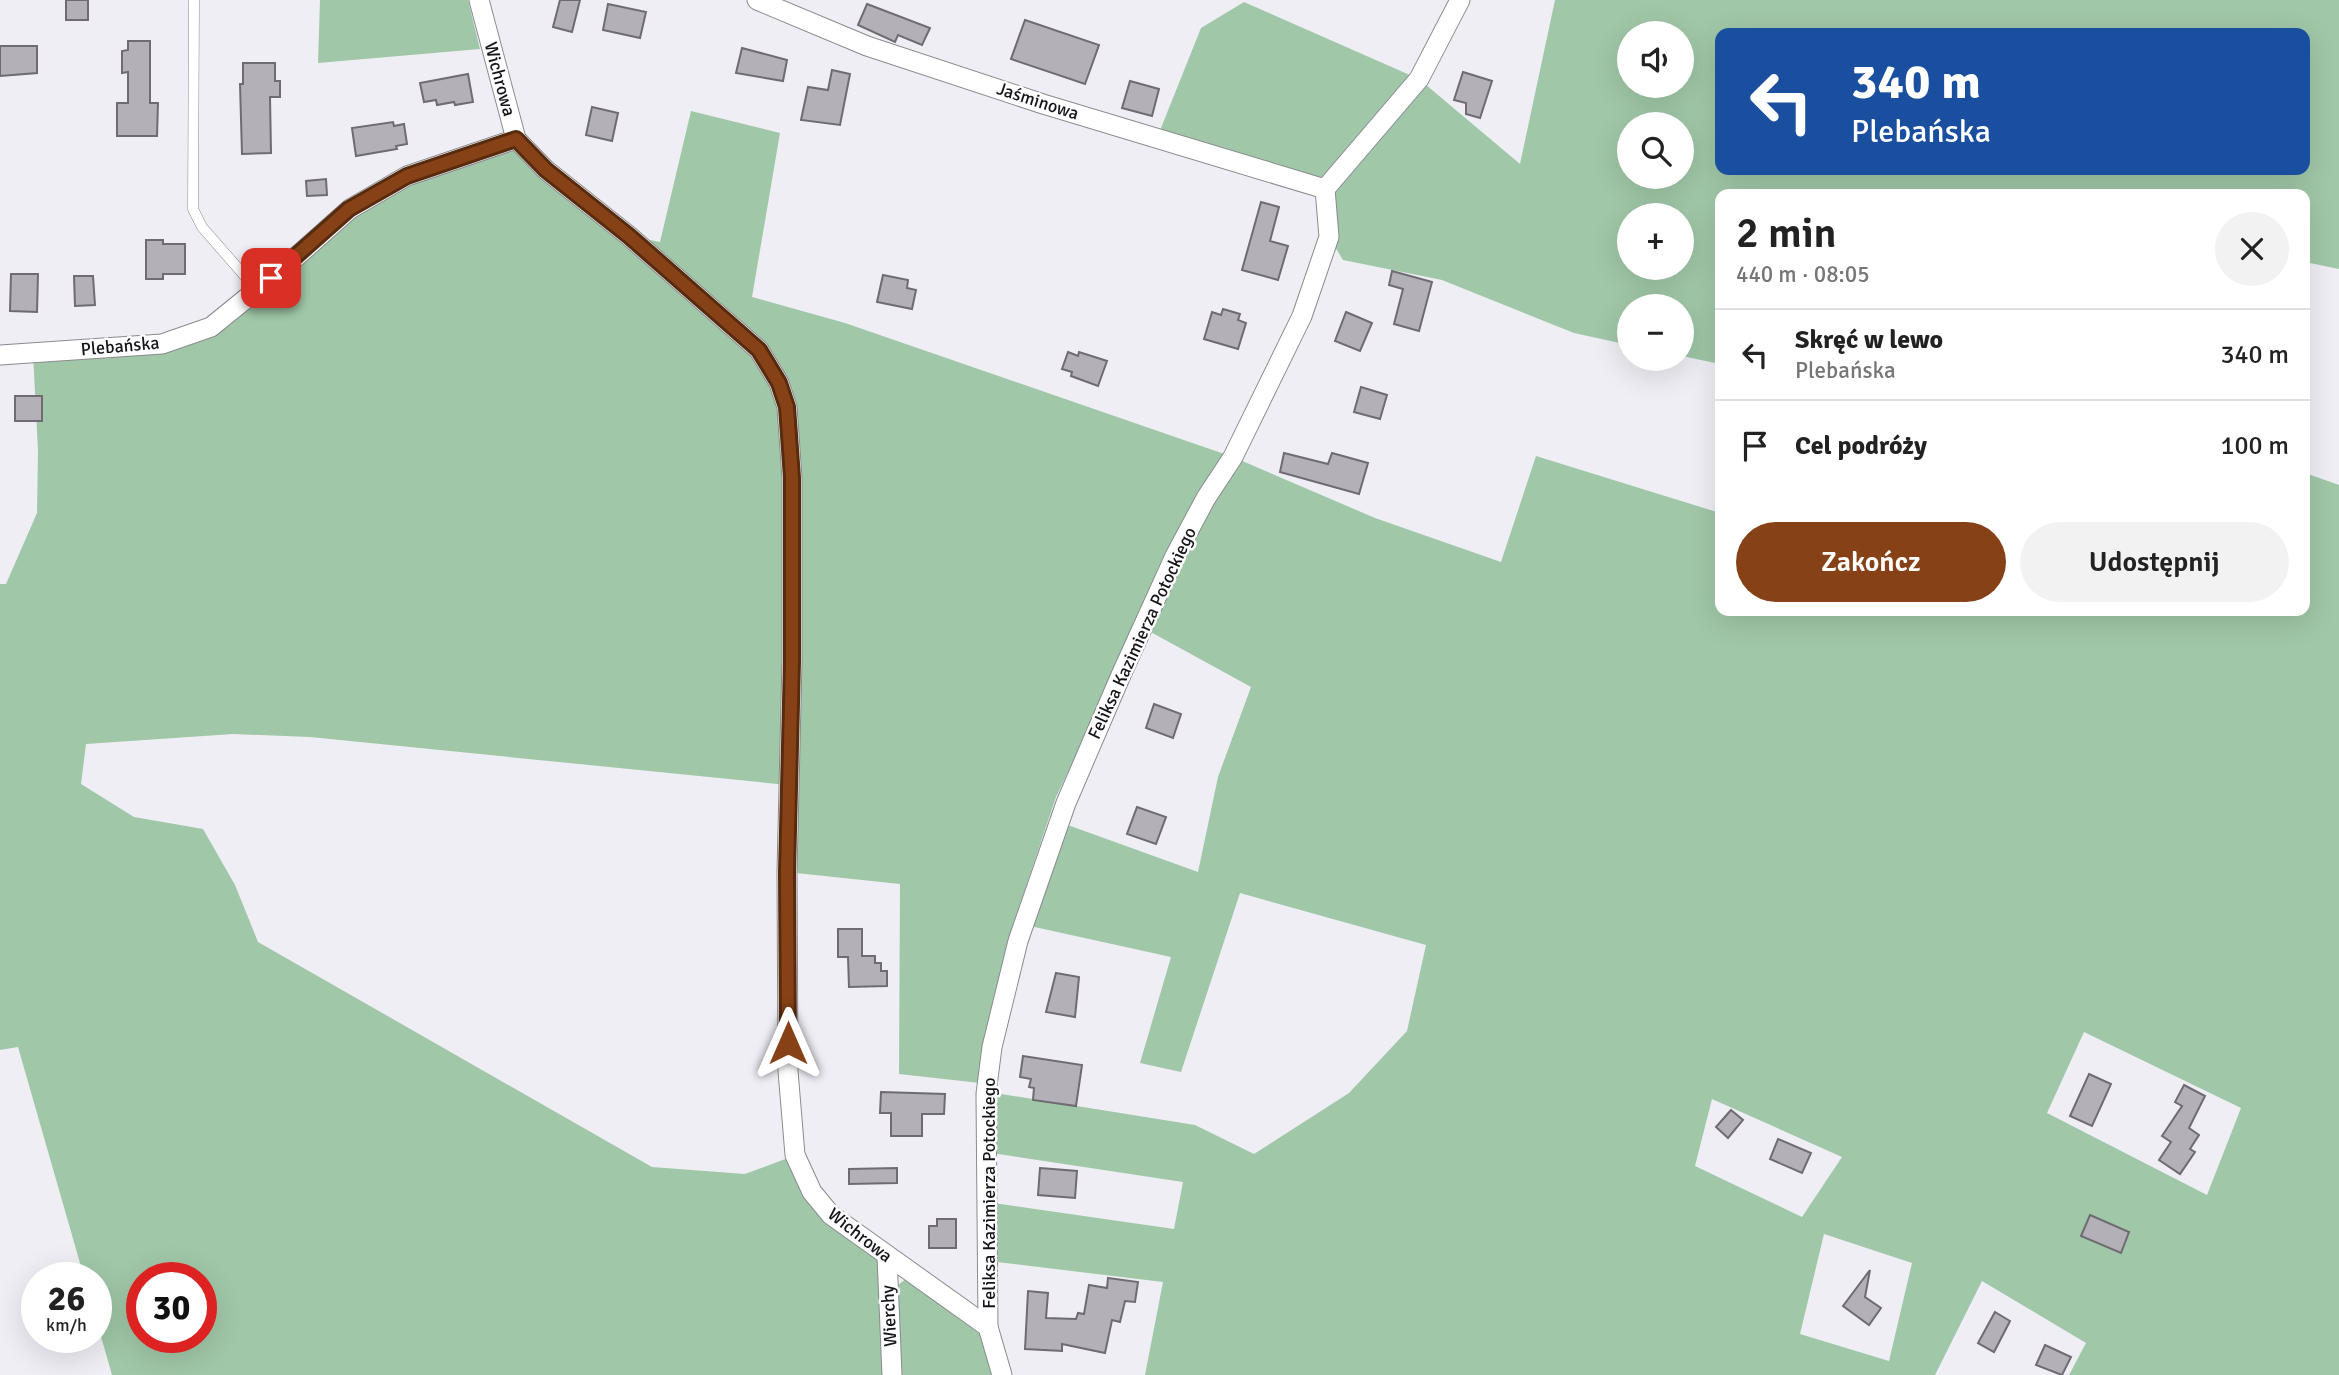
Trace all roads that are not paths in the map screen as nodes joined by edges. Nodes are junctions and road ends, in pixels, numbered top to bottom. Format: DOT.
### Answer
graph roads {
  1 [pos="194,0"];
  2 [pos="479,0"];
  3 [pos="757,0"];
  4 [pos="1460,0"];
  5 [pos="516,139"];
  6 [pos="1325,189"];
  7 [pos="257,289"];
  8 [pos="0,355"];
  9 [pos="887,1256"];
  10 [pos="988,1327"];
  11 [pos="892,1375"];
  12 [pos="1002,1375"];
  1 -- 7 [label="lane"];
  2 -- 5 [label="street, Wichrowa"];
  3 -- 6 [label="street, Jaśminowa"];
  4 -- 6 [label="street"];
  5 -- 7 [label="street, Plebańska"];
  5 -- 9 [label="street, Wichrowa"];
  6 -- 10 [label="street, Feliksa Kazimierza Potockiego"];
  7 -- 8 [label="street, Plebańska"];
  9 -- 10 [label="street, Wichrowa"];
  9 -- 11 [label="street, Wierchy"];
  10 -- 12 [label="street"];
}
